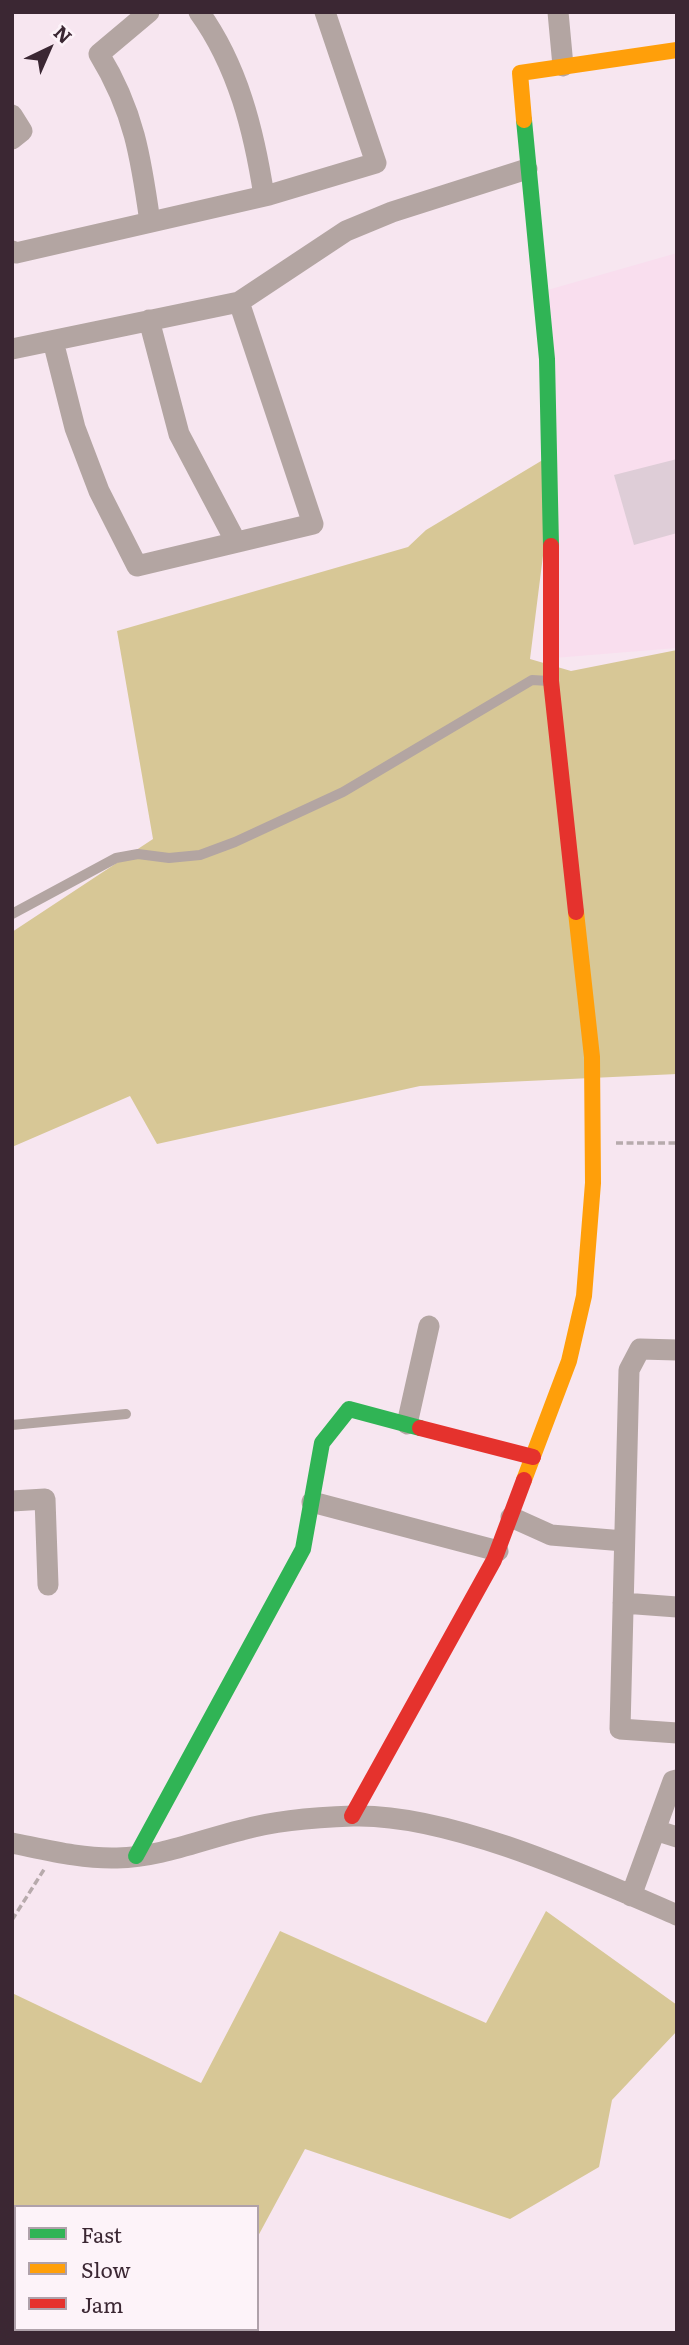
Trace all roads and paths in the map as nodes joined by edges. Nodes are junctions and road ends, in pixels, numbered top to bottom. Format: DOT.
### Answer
graph roads {
  1 [pos="149,12"];
  2 [pos="199,12"];
  3 [pos="325,12"];
  4 [pos="558,12"];
  5 [pos="677,50"];
  6 [pos="563,66"];
  7 [pos="12,115"];
  8 [pos="12,139"];
  9 [pos="527,169"];
  10 [pos="264,196"];
  11 [pos="150,222"];
  12 [pos="12,251"];
  13 [pos="239,302"];
  14 [pos="149,320"];
  15 [pos="53,341"];
  16 [pos="12,349"];
  17 [pos="236,542"];
  18 [pos="551,681"];
  19 [pos="12,915"];
  20 [pos="677,1143"];
  21 [pos="592,1144"];
  22 [pos="429,1326"];
  23 [pos="677,1350"];
  24 [pos="126,1414"];
  25 [pos="407,1424"];
  26 [pos="12,1425"];
  27 [pos="533,1457"];
  28 [pos="12,1500"];
  29 [pos="312,1502"];
  30 [pos="511,1517"];
  31 [pos="624,1541"];
  32 [pos="498,1551"];
  33 [pos="48,1585"];
  34 [pos="623,1603"];
  35 [pos="677,1606"];
  36 [pos="677,1733"];
  37 [pos="677,1780"];
  38 [pos="352,1816"];
  39 [pos="655,1830"];
  40 [pos="677,1837"];
  41 [pos="12,1843"];
  42 [pos="55,1851"];
  43 [pos="136,1856"];
  44 [pos="631,1896"];
  45 [pos="677,1915"];
  46 [pos="12,1920"];
  1 -- 11 [label="street"];
  2 -- 10 [label="street"];
  3 -- 10 [label="street"];
  4 -- 6 [label="street"];
  5 -- 6 [label="street"];
  6 -- 9 [label="street"];
  7 -- 8 [label="street"];
  9 -- 13 [label="street"];
  9 -- 18 [label="street"];
  10 -- 11 [label="street"];
  11 -- 12 [label="street"];
  13 -- 14 [label="street"];
  13 -- 17 [label="street"];
  14 -- 15 [label="street"];
  14 -- 17 [label="street"];
  15 -- 16 [label="street"];
  15 -- 17 [label="street"];
  18 -- 19 [label="lane"];
  18 -- 21 [label="street"];
  20 -- 21 [label="path"];
  21 -- 27 [label="street"];
  22 -- 25 [label="street"];
  23 -- 31 [label="street"];
  24 -- 26 [label="lane"];
  25 -- 27 [label="street"];
  25 -- 29 [label="street"];
  27 -- 30 [label="street"];
  28 -- 33 [label="street"];
  29 -- 32 [label="street"];
  29 -- 43 [label="street"];
  30 -- 31 [label="street"];
  30 -- 32 [label="street"];
  31 -- 34 [label="street"];
  32 -- 38 [label="street"];
  34 -- 35 [label="street"];
  34 -- 36 [label="street"];
  37 -- 39 [label="street"];
  38 -- 43 [label="street"];
  38 -- 44 [label="street"];
  39 -- 40 [label="street"];
  39 -- 44 [label="street"];
  41 -- 42 [label="street"];
  42 -- 43 [label="street"];
  42 -- 46 [label="path"];
  44 -- 45 [label="street"];
}
